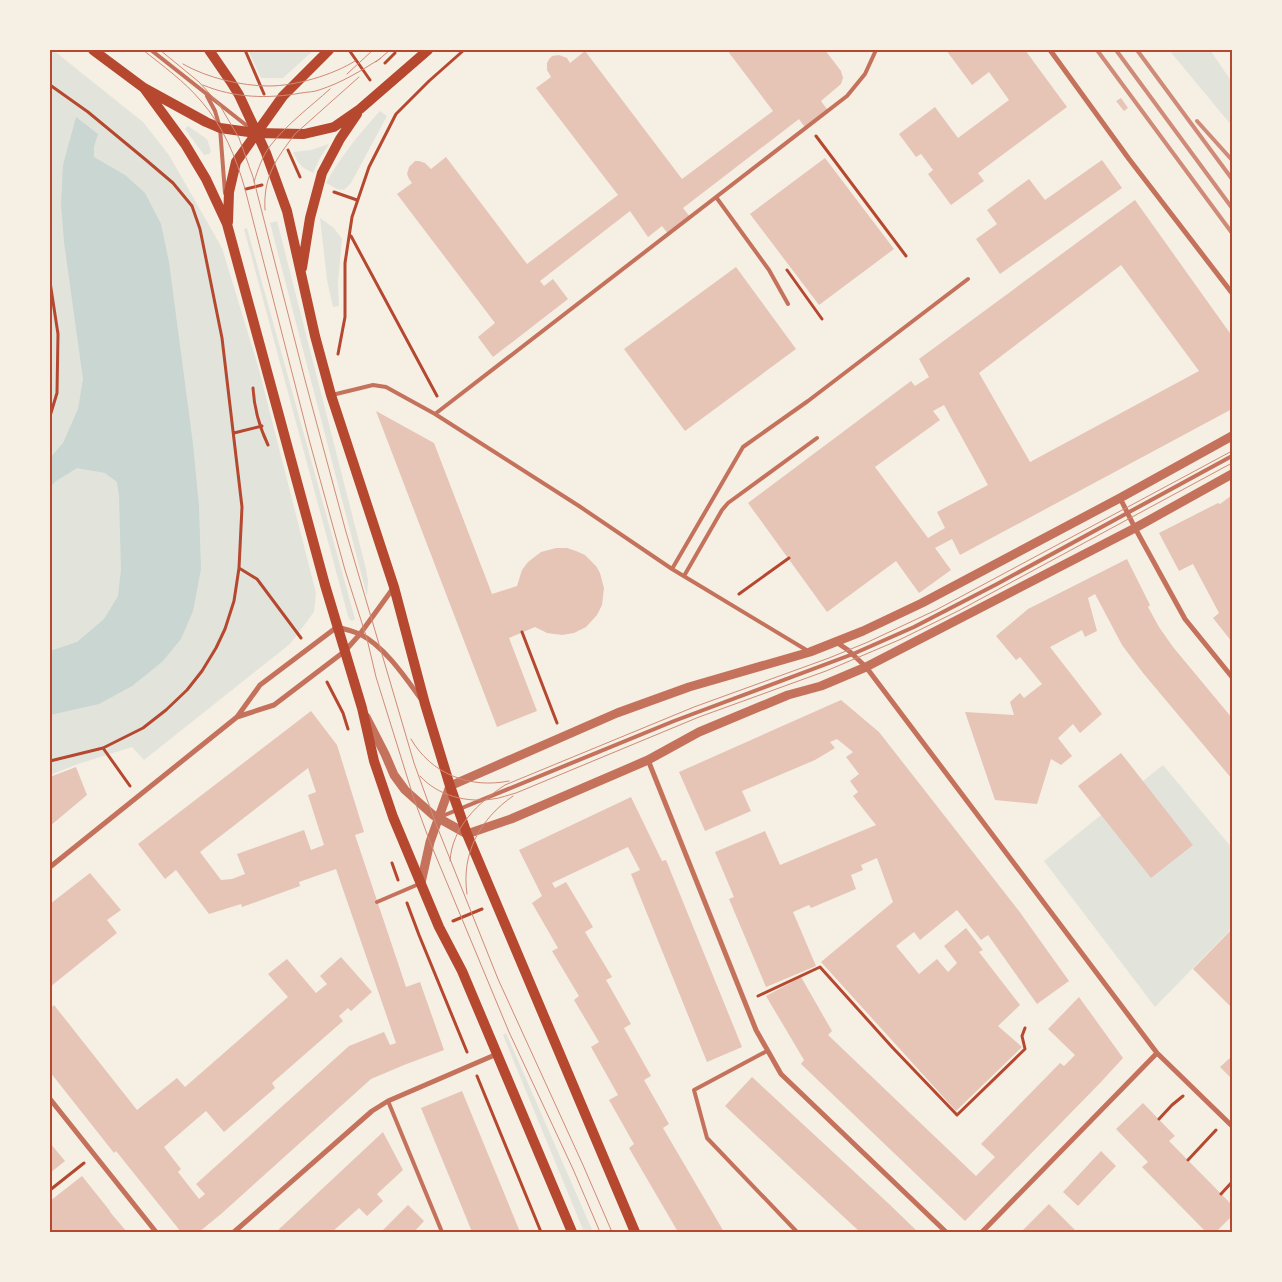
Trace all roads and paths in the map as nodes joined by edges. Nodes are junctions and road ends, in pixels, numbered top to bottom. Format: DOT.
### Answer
graph roads {
  1 [pos="93,50"];
  2 [pos="151,50"];
  3 [pos="209,50"];
  4 [pos="329,50"];
  5 [pos="428,50"];
  6 [pos="464,50"];
  7 [pos="876,50"];
  8 [pos="1050,50"];
  9 [pos="351,51"];
  10 [pos="50,85"];
  11 [pos="144,88"];
  12 [pos="379,93"];
  13 [pos="206,94"];
  14 [pos="360,109"];
  15 [pos="808,126"];
  16 [pos="220,128"];
  17 [pos="256,133"];
  18 [pos="716,197"];
  19 [pos="196,203"];
  20 [pos="192,206"];
  21 [pos="228,224"];
  22 [pos="350,235"];
  23 [pos="906,256"];
  24 [pos="301,274"];
  25 [pos="968,279"];
  26 [pos="50,282"];
  27 [pos="1232,293"];
  28 [pos="788,304"];
  29 [pos="338,356"];
  30 [pos="331,395"];
  31 [pos="444,407"];
  32 [pos="435,414"];
  33 [pos="50,416"];
  34 [pos="281,422"];
  35 [pos="234,434"];
  36 [pos="1232,436"];
  37 [pos="817,438"];
  38 [pos="1232,456"];
  39 [pos="1232,474"];
  40 [pos="1120,498"];
  41 [pos="1128,513"];
  42 [pos="1135,528"];
  43 [pos="789,558"];
  44 [pos="239,568"];
  45 [pos="672,569"];
  46 [pos="684,576"];
  47 [pos="394,587"];
  48 [pos="728,602"];
  49 [pos="337,627"];
  50 [pos="522,632"];
  51 [pos="360,634"];
  52 [pos="836,642"];
  53 [pos="308,648"];
  54 [pos="345,651"];
  55 [pos="810,652"];
  56 [pos="853,654"];
  57 [pos="866,667"];
  58 [pos="320,669"];
  59 [pos="1232,677"];
  60 [pos="424,704"];
  61 [pos="362,708"];
  62 [pos="237,717"];
  63 [pos="348,730"];
  64 [pos="563,737"];
  65 [pos="103,748"];
  66 [pos="648,760"];
  67 [pos="50,761"];
  68 [pos="450,786"];
  69 [pos="138,797"];
  70 [pos="458,810"];
  71 [pos="438,818"];
  72 [pos="467,834"];
  73 [pos="391,860"];
  74 [pos="50,867"];
  75 [pos="421,883"];
  76 [pos="402,891"];
  77 [pos="377,902"];
  78 [pos="496,903"];
  79 [pos="439,927"];
  80 [pos="419,935"];
  81 [pos="744,1001"];
  82 [pos="1026,1028"];
  83 [pos="767,1052"];
  84 [pos="1157,1053"];
  85 [pos="497,1054"];
  86 [pos="472,1065"];
  87 [pos="1193,1088"];
  88 [pos="50,1099"];
  89 [pos="388,1101"];
  90 [pos="1158,1120"];
  91 [pos="1226,1120"];
  92 [pos="1232,1126"];
  93 [pos="94,1154"];
  94 [pos="1188,1160"];
  95 [pos="1232,1182"];
  96 [pos="50,1190"];
  97 [pos="1221,1194"];
  98 [pos="156,1232"];
  99 [pos="234,1232"];
  100 [pos="442,1232"];
  101 [pos="540,1232"];
  102 [pos="572,1232"];
  103 [pos="635,1232"];
  104 [pos="798,1232"];
  105 [pos="946,1232"];
  106 [pos="982,1232"];
  1 -- 11 [label="main road"];
  2 -- 13 [label="lane"];
  3 -- 17 [label="main road"];
  4 -- 17 [label="main road"];
  5 -- 12 [label="main road"];
  6 -- 22 [label="path"];
  7 -- 15 [label="lane"];
  8 -- 27 [label="street"];
  9 -- 12 [label="path"];
  10 -- 20 [label="path"];
  11 -- 16 [label="main road"];
  11 -- 21 [label="main road"];
  12 -- 14 [label="main road"];
  13 -- 16 [label="lane"];
  13 -- 17 [label="lane"];
  14 -- 17 [label="main road"];
  14 -- 24 [label="main road"];
  15 -- 18 [label="lane"];
  15 -- 23 [label="path"];
  16 -- 17 [label="main road"];
  16 -- 21 [label="lane"];
  17 -- 21 [label="main road"];
  17 -- 24 [label="main road"];
  18 -- 28 [label="lane"];
  18 -- 31 [label="lane"];
  19 -- 20 [label="path"];
  20 -- 35 [label="path"];
  21 -- 34 [label="main road"];
  22 -- 29 [label="path"];
  22 -- 31 [label="path"];
  24 -- 30 [label="main road"];
  25 -- 45 [label="lane"];
  26 -- 33 [label="path"];
  30 -- 32 [label="lane"];
  30 -- 47 [label="main road"];
  31 -- 32 [label="lane"];
  32 -- 45 [label="lane"];
  34 -- 35 [label="path"];
  34 -- 49 [label="main road"];
  35 -- 44 [label="path"];
  36 -- 40 [label="street"];
  37 -- 46 [label="lane"];
  38 -- 41 [label="lane"];
  39 -- 42 [label="street"];
  40 -- 41 [label="street"];
  40 -- 52 [label="street"];
  41 -- 42 [label="street"];
  41 -- 56 [label="lane"];
  42 -- 57 [label="street"];
  42 -- 59 [label="street"];
  43 -- 48 [label="path"];
  44 -- 53 [label="path"];
  44 -- 65 [label="path"];
  45 -- 46 [label="lane"];
  46 -- 48 [label="lane"];
  47 -- 51 [label="street"];
  47 -- 60 [label="main road"];
  48 -- 55 [label="lane"];
  49 -- 51 [label="street"];
  49 -- 53 [label="street"];
  49 -- 54 [label="main road"];
  50 -- 64 [label="path"];
  51 -- 54 [label="street"];
  51 -- 60 [label="street"];
  52 -- 55 [label="street"];
  52 -- 56 [label="street"];
  53 -- 62 [label="street"];
  54 -- 58 [label="street"];
  54 -- 61 [label="main road"];
  55 -- 64 [label="street"];
  56 -- 57 [label="street"];
  56 -- 70 [label="lane"];
  57 -- 66 [label="street"];
  57 -- 84 [label="street"];
  58 -- 62 [label="street"];
  58 -- 63 [label="path"];
  60 -- 68 [label="main road"];
  61 -- 71 [label="street"];
  61 -- 75 [label="main road"];
  62 -- 69 [label="street"];
  64 -- 68 [label="street"];
  65 -- 67 [label="path"];
  65 -- 69 [label="path"];
  66 -- 72 [label="street"];
  66 -- 81 [label="street"];
  68 -- 70 [label="main road"];
  68 -- 71 [label="street"];
  69 -- 74 [label="street"];
  70 -- 71 [label="lane"];
  70 -- 72 [label="main road"];
  71 -- 72 [label="street"];
  71 -- 75 [label="street"];
  72 -- 78 [label="main road"];
  73 -- 76 [label="path"];
  75 -- 76 [label="lane"];
  75 -- 79 [label="main road"];
  76 -- 77 [label="lane"];
  76 -- 80 [label="path"];
  78 -- 79 [label="path"];
  78 -- 103 [label="main road"];
  79 -- 80 [label="path"];
  79 -- 85 [label="main road"];
  80 -- 86 [label="path"];
  81 -- 82 [label="path"];
  81 -- 83 [label="street"];
  83 -- 104 [label="lane"];
  83 -- 105 [label="street"];
  84 -- 87 [label="street"];
  84 -- 106 [label="street"];
  85 -- 86 [label="street"];
  85 -- 102 [label="main road"];
  86 -- 89 [label="street"];
  86 -- 101 [label="path"];
  87 -- 90 [label="path"];
  87 -- 91 [label="street"];
  88 -- 93 [label="street"];
  89 -- 99 [label="street"];
  89 -- 100 [label="lane"];
  91 -- 92 [label="street"];
  91 -- 94 [label="path"];
  93 -- 96 [label="path"];
  93 -- 98 [label="street"];
  95 -- 97 [label="path"];
}
